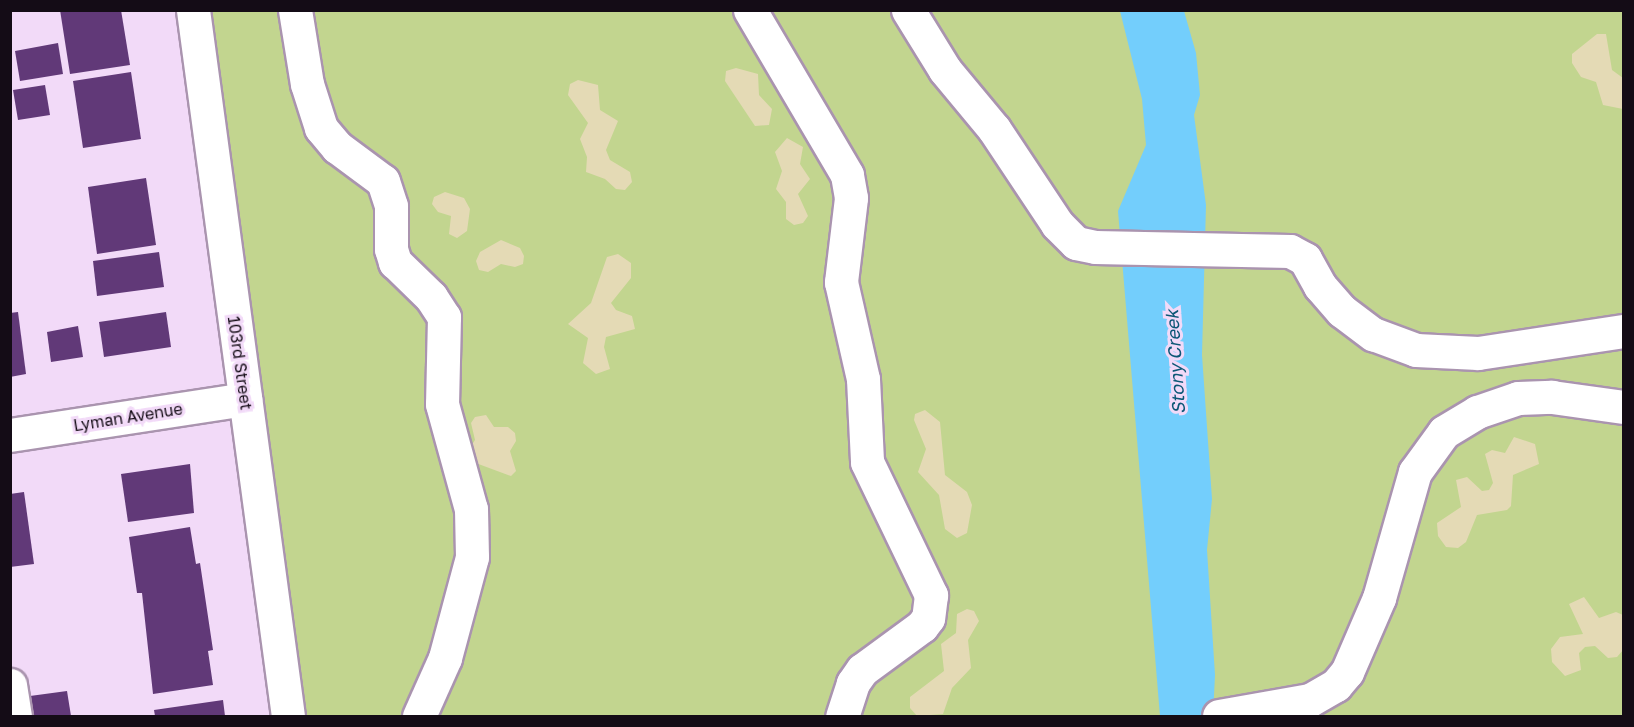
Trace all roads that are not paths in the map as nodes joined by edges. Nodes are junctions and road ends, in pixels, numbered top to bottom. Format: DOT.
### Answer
graph roads {
  1 [pos="193,10"];
  2 [pos="295,10"];
  3 [pos="750,10"];
  4 [pos="908,10"];
  5 [pos="1623,331"];
  6 [pos="245,399"];
  7 [pos="1623,407"];
  8 [pos="10,435"];
  9 [pos="10,685"];
  10 [pos="15,717"];
  11 [pos="288,717"];
  12 [pos="419,717"];
  13 [pos="842,717"];
  14 [pos="1219,717"];
  1 -- 6 [label="street, 103rd Street"];
  2 -- 12 [label="street"];
  3 -- 13 [label="street"];
  4 -- 5 [label="street"];
  6 -- 8 [label="street, Lyman Avenue"];
  6 -- 11 [label="street, 103rd Street"];
  7 -- 14 [label="street"];
  9 -- 10 [label="street"];
}
